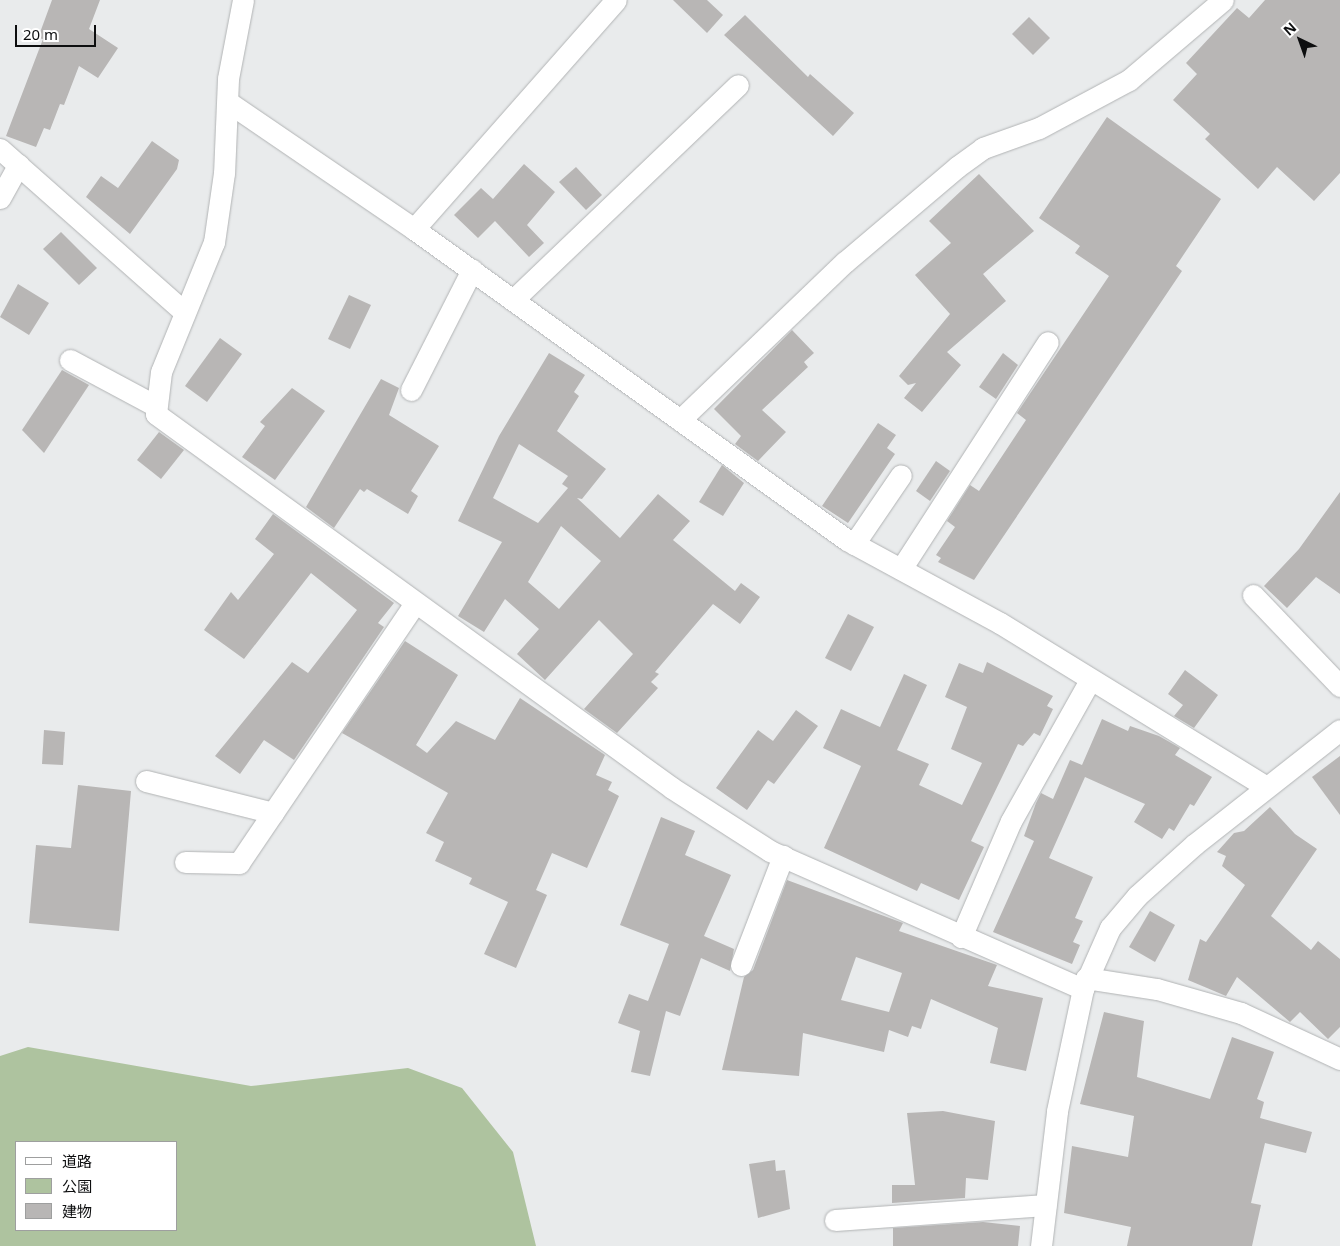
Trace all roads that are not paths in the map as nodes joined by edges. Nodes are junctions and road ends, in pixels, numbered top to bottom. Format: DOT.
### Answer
graph roads {
  1 [pos="243,0"];
  2 [pos="616,0"];
  3 [pos="1223,0"];
  4 [pos="738,85"];
  5 [pos="228,102"];
  6 [pos="0,149"];
  7 [pos="18,165"];
  8 [pos="0,198"];
  9 [pos="414,229"];
  10 [pos="472,270"];
  11 [pos="512,300"];
  12 [pos="183,311"];
  13 [pos="1048,342"];
  14 [pos="70,360"];
  15 [pos="411,390"];
  16 [pos="154,406"];
  17 [pos="680,420"];
  18 [pos="901,475"];
  19 [pos="854,544"];
  20 [pos="902,569"];
  21 [pos="1253,594"];
  22 [pos="415,603"];
  23 [pos="1090,680"];
  24 [pos="1340,686"];
  25 [pos="1340,730"];
  26 [pos="146,781"];
  27 [pos="1265,786"];
  28 [pos="273,813"];
  29 [pos="783,856"];
  30 [pos="185,862"];
  31 [pos="961,937"];
  32 [pos="741,965"];
  33 [pos="1084,983"];
  34 [pos="1340,1059"];
  35 [pos="1045,1205"];
  36 [pos="835,1220"];
  37 [pos="1041,1246"];
  1 -- 5 [label="street"];
  2 -- 9 [label="street"];
  3 -- 17 [label="street"];
  4 -- 11 [label="street"];
  5 -- 9 [label="street"];
  5 -- 12 [label="street"];
  6 -- 7 [label="street"];
  7 -- 8 [label="street"];
  7 -- 12 [label="street"];
  9 -- 10 [label="street"];
  10 -- 11 [label="street"];
  10 -- 15 [label="street"];
  11 -- 17 [label="street"];
  12 -- 16 [label="street"];
  13 -- 20 [label="street"];
  14 -- 16 [label="street"];
  16 -- 22 [label="street"];
  17 -- 19 [label="street"];
  18 -- 19 [label="street"];
  19 -- 20 [label="street"];
  20 -- 23 [label="street"];
  21 -- 24 [label="street"];
  22 -- 28 [label="street"];
  22 -- 29 [label="street"];
  23 -- 27 [label="street"];
  23 -- 31 [label="street"];
  25 -- 27 [label="street"];
  26 -- 28 [label="street"];
  27 -- 33 [label="street"];
  28 -- 30 [label="street"];
  29 -- 31 [label="street"];
  29 -- 32 [label="street"];
  31 -- 33 [label="street"];
  33 -- 34 [label="street"];
  33 -- 35 [label="street"];
  35 -- 36 [label="street"];
  35 -- 37 [label="street"];
}
